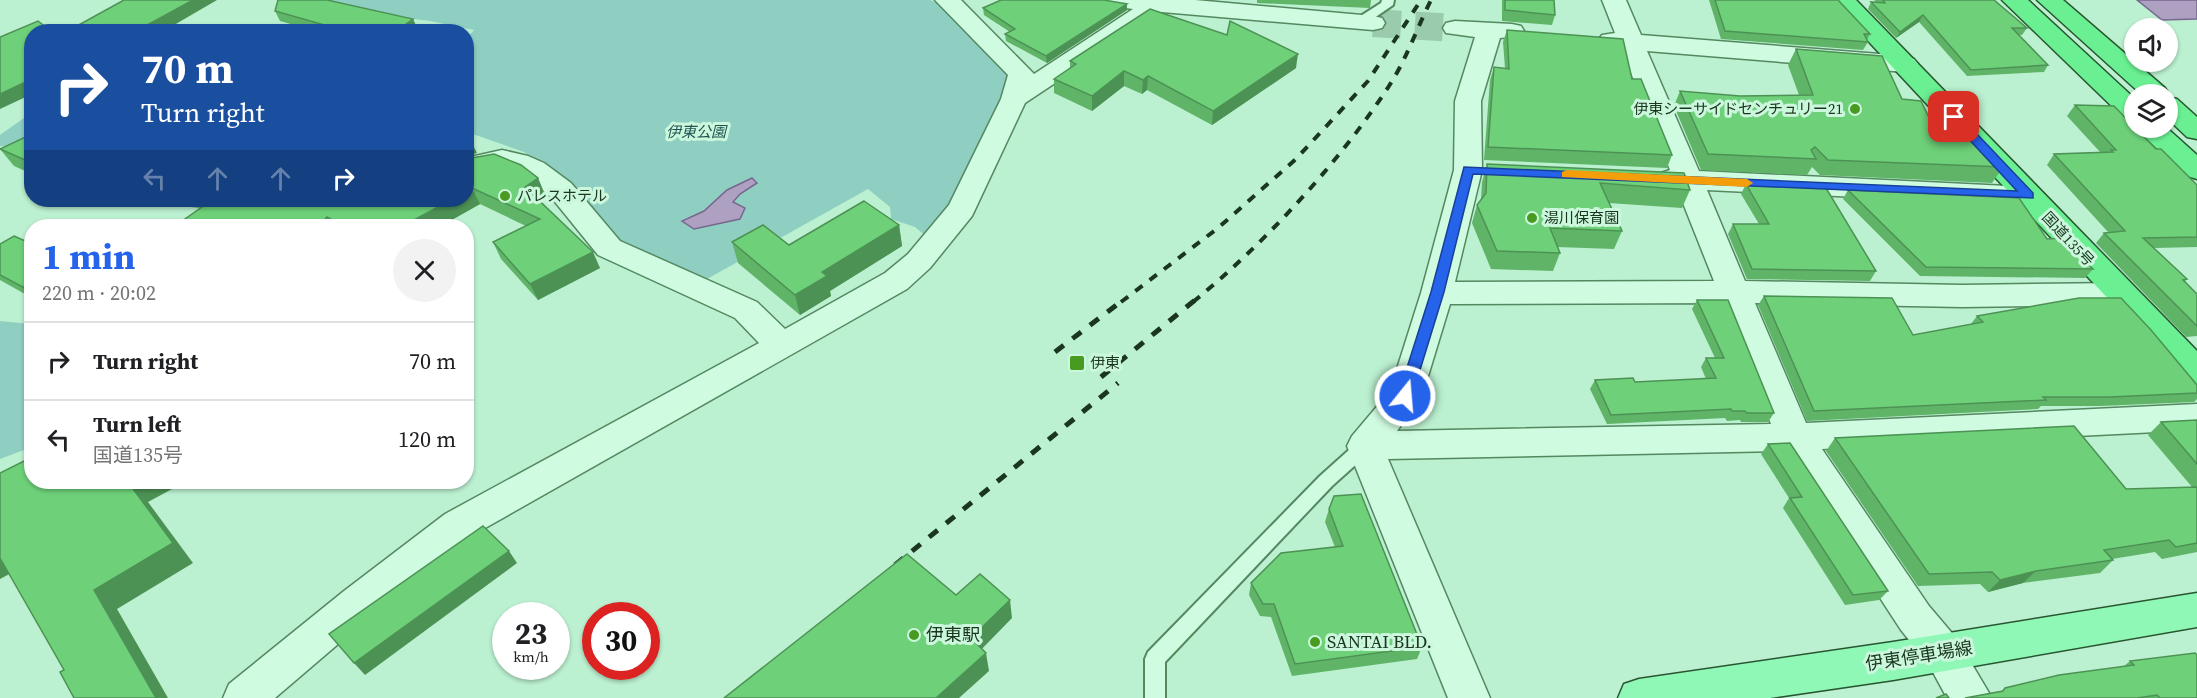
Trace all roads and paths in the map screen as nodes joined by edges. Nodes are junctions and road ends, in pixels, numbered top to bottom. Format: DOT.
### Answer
graph roads {
  1 [pos="947,0"];
  2 [pos="1113,0"];
  3 [pos="1388,0"];
  4 [pos="1614,0"];
  5 [pos="1842,0"];
  6 [pos="2014,0"];
  7 [pos="2049,0"];
  8 [pos="1158,2"];
  9 [pos="1367,22"];
  10 [pos="1455,28"];
  11 [pos="1490,29"];
  12 [pos="1537,33"];
  13 [pos="1583,37"];
  14 [pos="1629,41"];
  15 [pos="1905,63"];
  16 [pos="2145,84"];
  17 [pos="1014,99"];
  18 [pos="2124,103"];
  19 [pos="2178,114"];
  20 [pos="2197,131"];
  21 [pos="2162,138"];
  22 [pos="474,165"];
  23 [pos="2197,170"];
  24 [pos="1642,178"];
  25 [pos="1688,180"];
  26 [pos="2028,196"];
  27 [pos="1437,292"];
  28 [pos="1736,292"];
  29 [pos="2119,294"];
  30 [pos="782,346"];
  31 [pos="2197,372"];
  32 [pos="2197,417"];
  33 [pos="1794,437"];
  34 [pos="1365,446"];
  35 [pos="2197,610"];
  36 [pos="1943,652"];
  37 [pos="244,698"];
  38 [pos="1155,698"];
  39 [pos="1469,698"];
  40 [pos="1639,698"];
  41 [pos="1971,698"];
  1 -- 17 [label="street"];
  2 -- 8 [label="street"];
  3 -- 9 [label="lane"];
  4 -- 14 [label="street"];
  5 -- 15 [label="highway, 国道135号"];
  6 -- 18 [label="highway"];
  7 -- 16 [label="highway"];
  8 -- 9 [label="street"];
  8 -- 17 [label="street"];
  10 -- 11 [label="street"];
  11 -- 12 [label="street"];
  11 -- 27 [label="street"];
  13 -- 14 [label="street"];
  14 -- 15 [label="street"];
  14 -- 25 [label="street"];
  15 -- 26 [label="highway, 国道135号"];
  17 -- 30 [label="street"];
  19 -- 20 [label="highway"];
  21 -- 23 [label="highway"];
  22 -- 30 [label="street"];
  24 -- 25 [label="street"];
  25 -- 26 [label="street"];
  25 -- 28 [label="street"];
  26 -- 29 [label="highway, 国道135号"];
  27 -- 28 [label="street"];
  27 -- 34 [label="street"];
  28 -- 29 [label="street"];
  28 -- 33 [label="street"];
  29 -- 31 [label="highway, 国道135号"];
  30 -- 37 [label="street"];
  32 -- 33 [label="street"];
  33 -- 34 [label="street"];
  33 -- 36 [label="street"];
  34 -- 38 [label="lane"];
  34 -- 39 [label="street"];
  35 -- 36 [label="main road, 伊東停車場線"];
  36 -- 40 [label="main road, 伊東停車場線"];
  36 -- 41 [label="street"];
}
